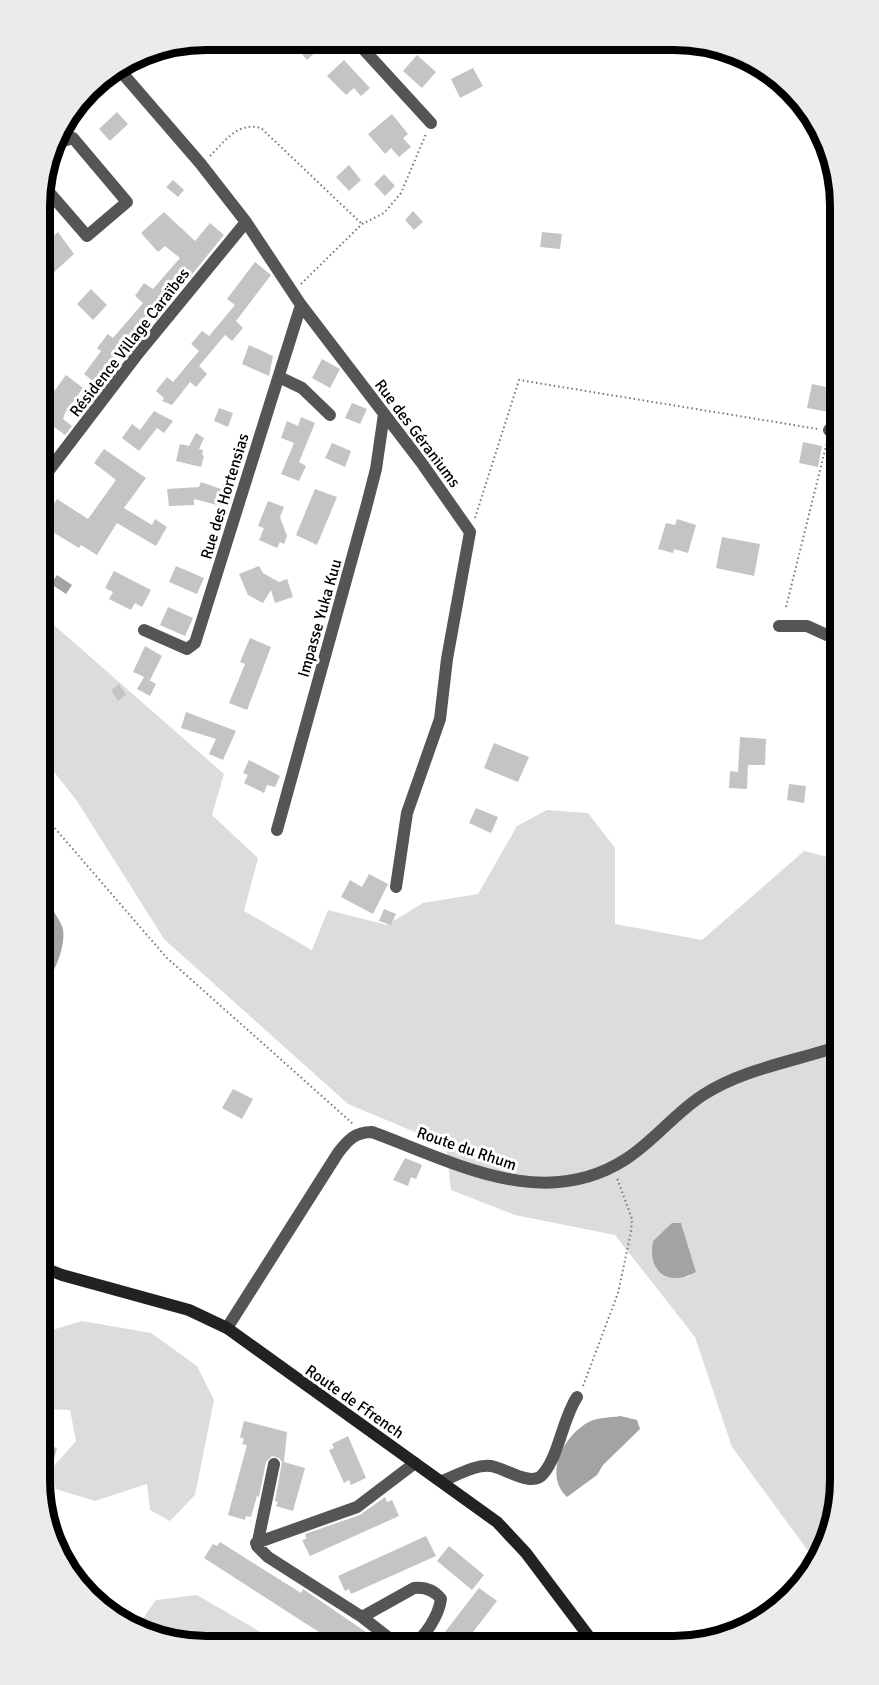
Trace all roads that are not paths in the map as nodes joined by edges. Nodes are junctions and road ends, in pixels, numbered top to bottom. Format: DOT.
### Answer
graph roads {
  1 [pos="364,50"];
  2 [pos="123,73"];
  3 [pos="431,123"];
  4 [pos="64,141"];
  5 [pos="51,194"];
  6 [pos="246,222"];
  7 [pos="301,305"];
  8 [pos="279,376"];
  9 [pos="384,414"];
  10 [pos="330,415"];
  11 [pos="50,469"];
  12 [pos="779,627"];
  13 [pos="144,630"];
  14 [pos="830,636"];
  15 [pos="277,830"];
  16 [pos="396,887"];
  17 [pos="829,1049"];
  18 [pos="50,1270"];
  19 [pos="226,1328"];
  20 [pos="577,1397"];
  21 [pos="415,1462"];
  22 [pos="274,1464"];
  23 [pos="442,1481"];
  24 [pos="256,1543"];
  25 [pos="362,1617"];
  26 [pos="386,1636"];
  27 [pos="423,1636"];
  28 [pos="588,1636"];
  1 -- 3 [label="street"];
  2 -- 6 [label="street, Rue des Géraniums"];
  4 -- 5 [label="street"];
  6 -- 7 [label="street, Rue des Géraniums"];
  6 -- 11 [label="street, Résidence Village Caraïbes"];
  7 -- 8 [label="street, Rue des Hortensias"];
  7 -- 9 [label="street, Rue des Géraniums"];
  8 -- 10 [label="street"];
  8 -- 13 [label="street, Rue des Hortensias"];
  9 -- 15 [label="street, Impasse Yuka Kuu"];
  9 -- 16 [label="street, Rue des Géraniums"];
  12 -- 14 [label="street"];
  17 -- 19 [label="street, Route du Rhum"];
  18 -- 19 [label="main road, Route de Ffrench"];
  19 -- 21 [label="main road, Route de Ffrench"];
  20 -- 23 [label="street"];
  21 -- 23 [label="main road, Route de Ffrench"];
  21 -- 24 [label="street"];
  22 -- 24 [label="street"];
  23 -- 28 [label="main road, Route de Ffrench"];
  24 -- 25 [label="street"];
  25 -- 26 [label="street"];
  25 -- 27 [label="street"];
}
